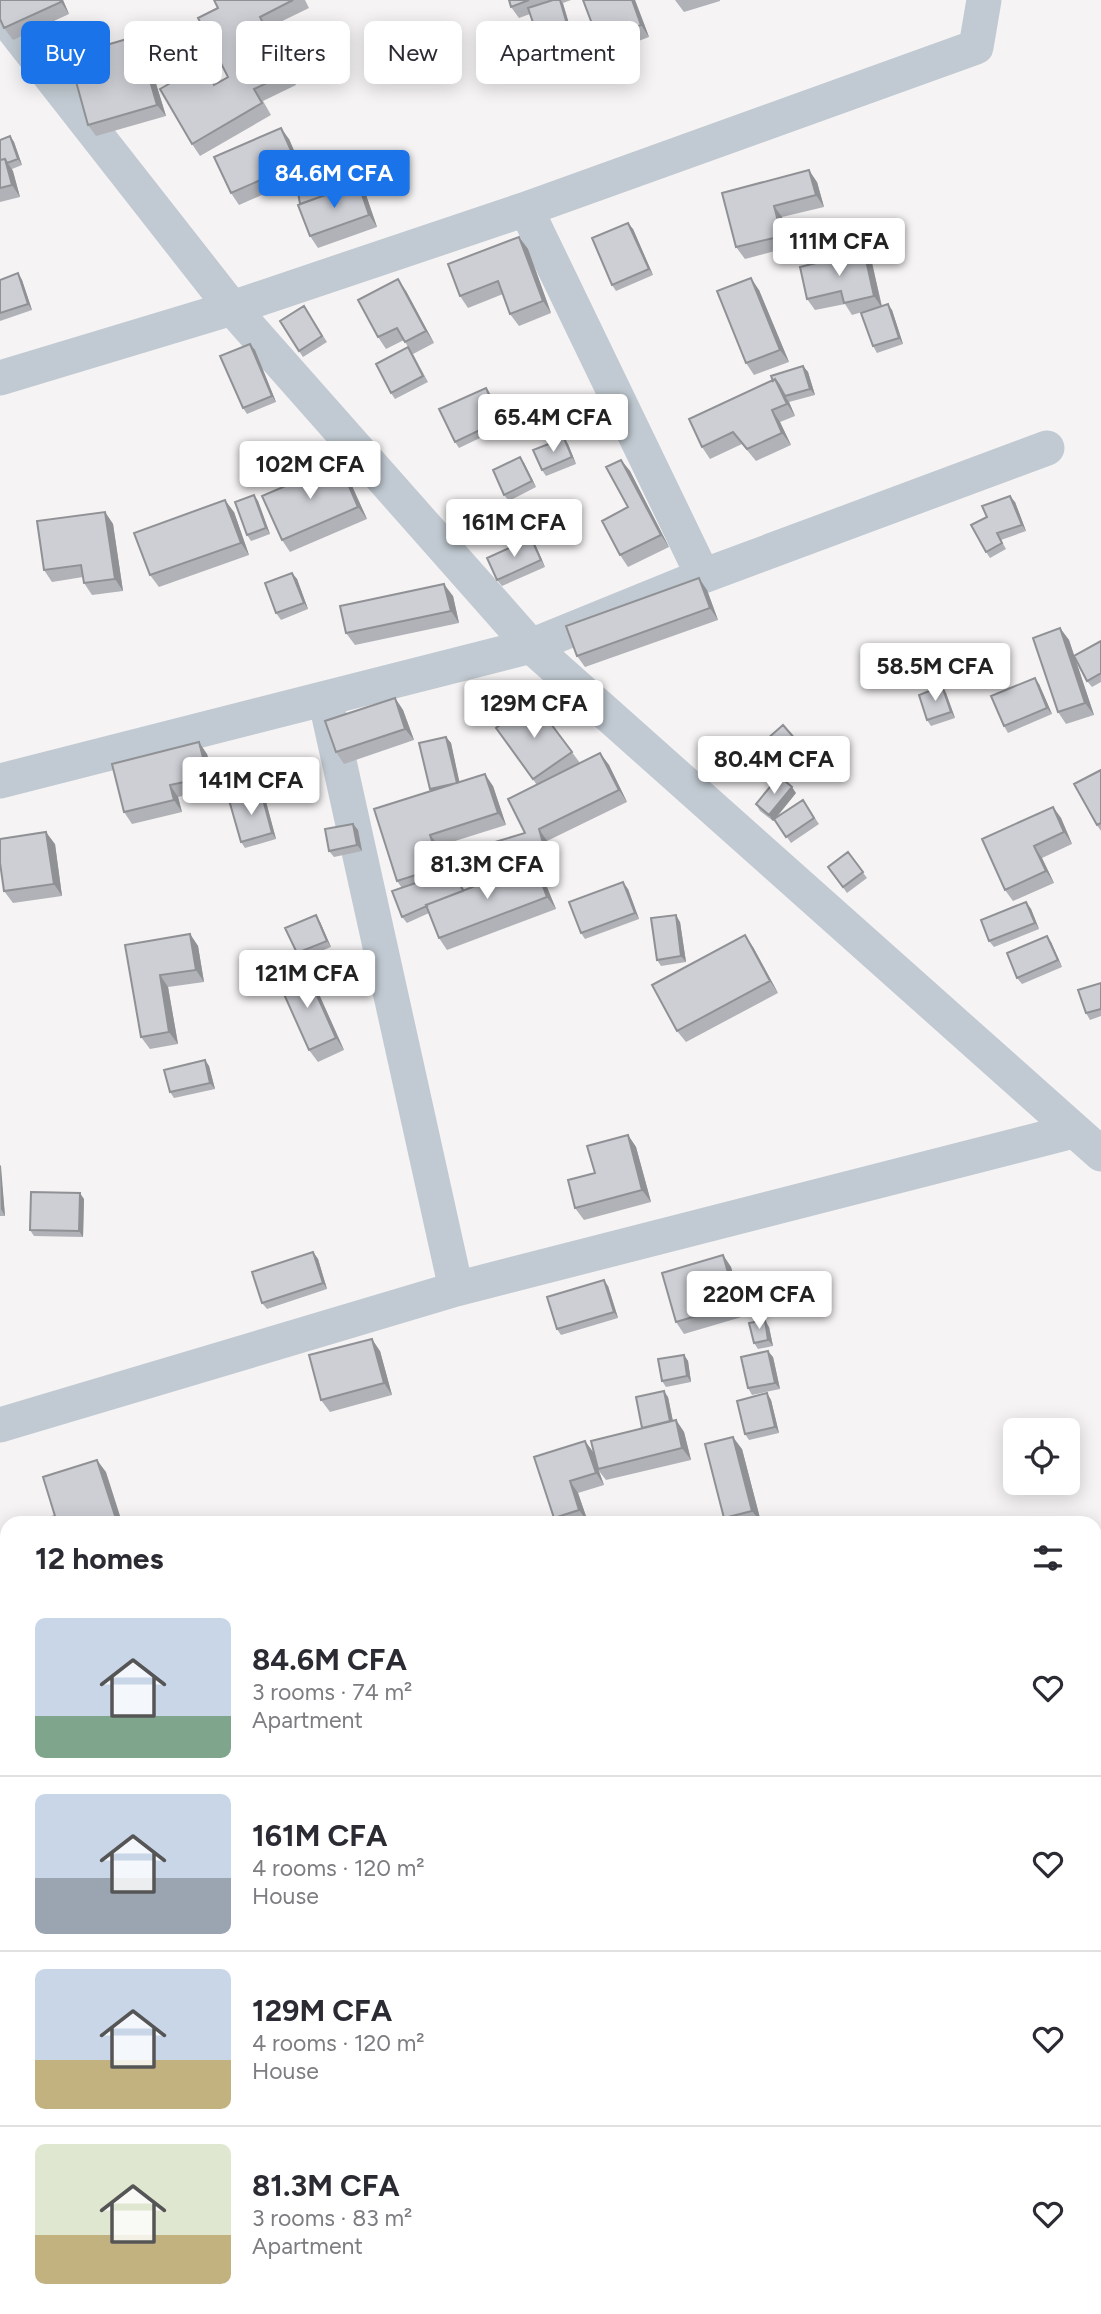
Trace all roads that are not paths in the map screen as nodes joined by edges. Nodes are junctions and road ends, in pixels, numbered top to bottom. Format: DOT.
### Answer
graph roads {
  1 [pos="984,0"];
  2 [pos="0,12"];
  3 [pos="526,209"];
  4 [pos="232,308"];
  5 [pos="0,378"];
  6 [pos="1047,448"];
  7 [pos="703,576"];
  8 [pos="531,646"];
  9 [pos="325,697"];
  10 [pos="0,781"];
  11 [pos="1073,1131"];
  12 [pos="1101,1154"];
  13 [pos="456,1289"];
  14 [pos="0,1425"];
  1 -- 3 [label="street"];
  2 -- 4 [label="street"];
  3 -- 4 [label="street"];
  3 -- 7 [label="street"];
  4 -- 5 [label="street"];
  4 -- 8 [label="street"];
  6 -- 7 [label="street"];
  7 -- 8 [label="street"];
  8 -- 9 [label="street"];
  8 -- 11 [label="street"];
  9 -- 10 [label="street"];
  9 -- 13 [label="street"];
  11 -- 12 [label="street"];
  11 -- 13 [label="street"];
  13 -- 14 [label="street"];
}
